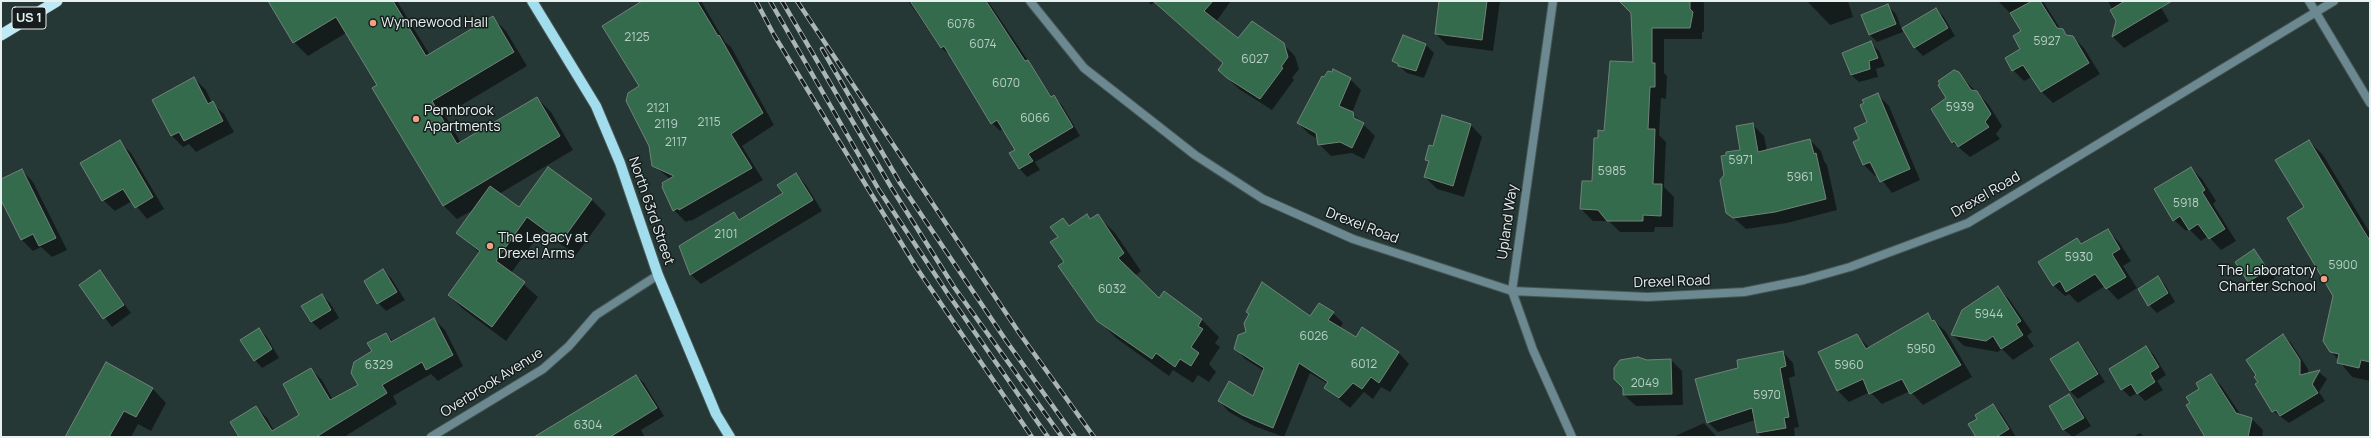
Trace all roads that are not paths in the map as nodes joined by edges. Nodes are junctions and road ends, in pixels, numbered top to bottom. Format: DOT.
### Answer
graph roads {
  1 [pos="57,1"];
  2 [pos="532,1"];
  3 [pos="1030,1"];
  4 [pos="1553,1"];
  5 [pos="2309,1"];
  6 [pos="2334,1"];
  7 [pos="2316,12"];
  8 [pos="1,35"];
  9 [pos="2370,103"];
  10 [pos="658,274"];
  11 [pos="1512,290"];
  12 [pos="432,437"];
  13 [pos="730,437"];
  14 [pos="1572,437"];
  1 -- 8 [label="highway, US 1"];
  2 -- 10 [label="main road, North 63rd Street"];
  3 -- 11 [label="street, Drexel Road"];
  4 -- 11 [label="street, Upland Way"];
  5 -- 7 [label="street"];
  6 -- 7 [label="street, Drexel Road"];
  7 -- 9 [label="street"];
  7 -- 11 [label="street, Drexel Road"];
  10 -- 12 [label="street, Overbrook Avenue"];
  10 -- 13 [label="main road, North 63rd Street"];
  11 -- 14 [label="street, Upland Way"];
}
